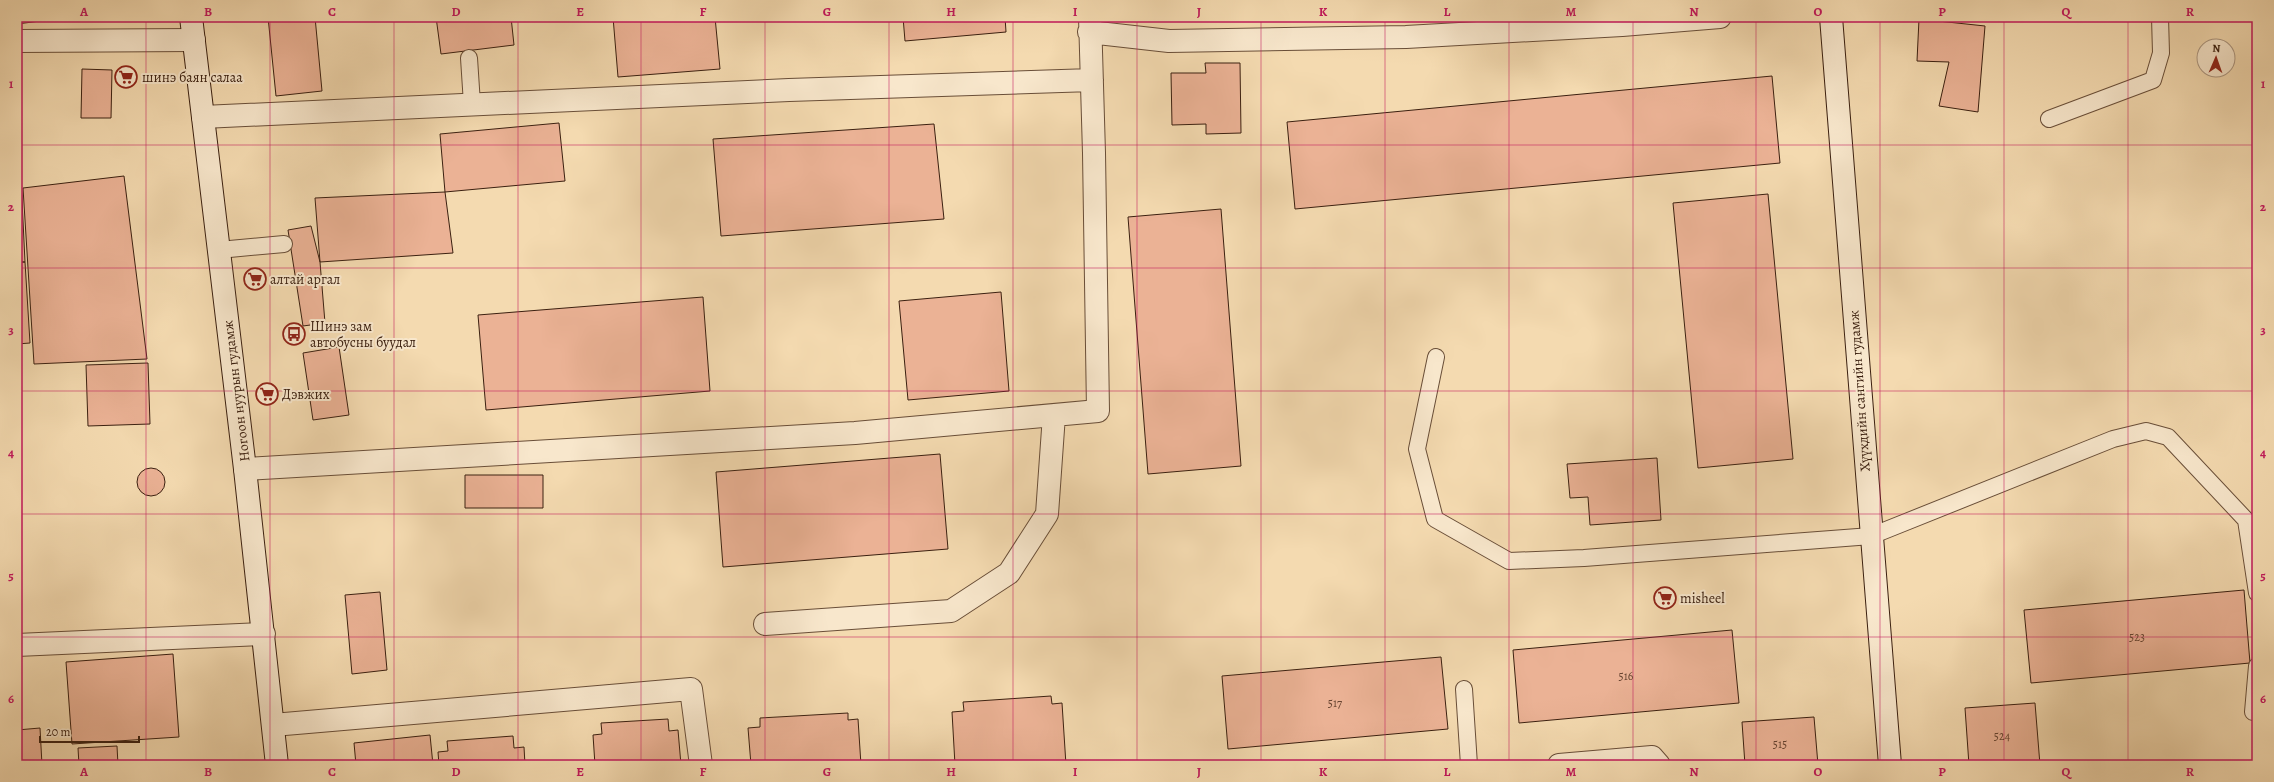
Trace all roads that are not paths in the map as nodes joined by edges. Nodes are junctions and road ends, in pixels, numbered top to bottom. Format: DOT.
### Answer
graph roads {
  1 [pos="191,17"];
  2 [pos="1720,17"];
  3 [pos="1831,17"];
  4 [pos="2160,17"];
  5 [pos="1621,21"];
  6 [pos="1568,22"];
  7 [pos="1090,24"];
  8 [pos="1522,24"];
  9 [pos="194,40"];
  10 [pos="17,41"];
  11 [pos="469,58"];
  12 [pos="1092,80"];
  13 [pos="472,104"];
  14 [pos="203,117"];
  15 [pos="2049,119"];
  16 [pos="284,244"];
  17 [pos="219,250"];
  18 [pos="1436,357"];
  19 [pos="1054,415"];
  20 [pos="245,469"];
  21 [pos="1871,536"];
  22 [pos="2257,594"];
  23 [pos="765,624"];
  24 [pos="264,634"];
  25 [pos="17,644"];
  26 [pos="2257,666"];
  27 [pos="1464,689"];
  28 [pos="2253,712"];
  29 [pos="273,725"];
  30 [pos="277,765"];
  31 [pos="701,765"];
  32 [pos="1469,765"];
  33 [pos="1559,765"];
  34 [pos="1659,765"];
  35 [pos="1890,765"];
  1 -- 9 [label="street, Ногоон нуурын гудамж"];
  2 -- 5 [label="street"];
  3 -- 21 [label="street, Хүүхдийн сангийн гудамж"];
  4 -- 15 [label="lane"];
  5 -- 6 [label="street"];
  6 -- 8 [label="street"];
  7 -- 8 [label="street"];
  7 -- 12 [label="street"];
  9 -- 10 [label="street"];
  9 -- 14 [label="street, Ногоон нуурын гудамж"];
  11 -- 13 [label="lane"];
  12 -- 13 [label="street"];
  12 -- 19 [label="street"];
  13 -- 14 [label="street"];
  14 -- 17 [label="street, Ногоон нуурын гудамж"];
  16 -- 17 [label="lane"];
  17 -- 20 [label="street, Ногоон нуурын гудамж"];
  18 -- 21 [label="lane"];
  19 -- 20 [label="street"];
  19 -- 23 [label="street"];
  20 -- 24 [label="street, Ногоон нуурын гудамж"];
  21 -- 22 [label="lane"];
  21 -- 35 [label="street, Хүүхдийн сангийн гудамж"];
  24 -- 25 [label="street"];
  24 -- 29 [label="street, Ногоон нуурын гудамж"];
  26 -- 28 [label="lane"];
  27 -- 32 [label="lane"];
  29 -- 30 [label="street, Ногоон нуурын гудамж"];
  29 -- 31 [label="street"];
  33 -- 34 [label="street"];
}
